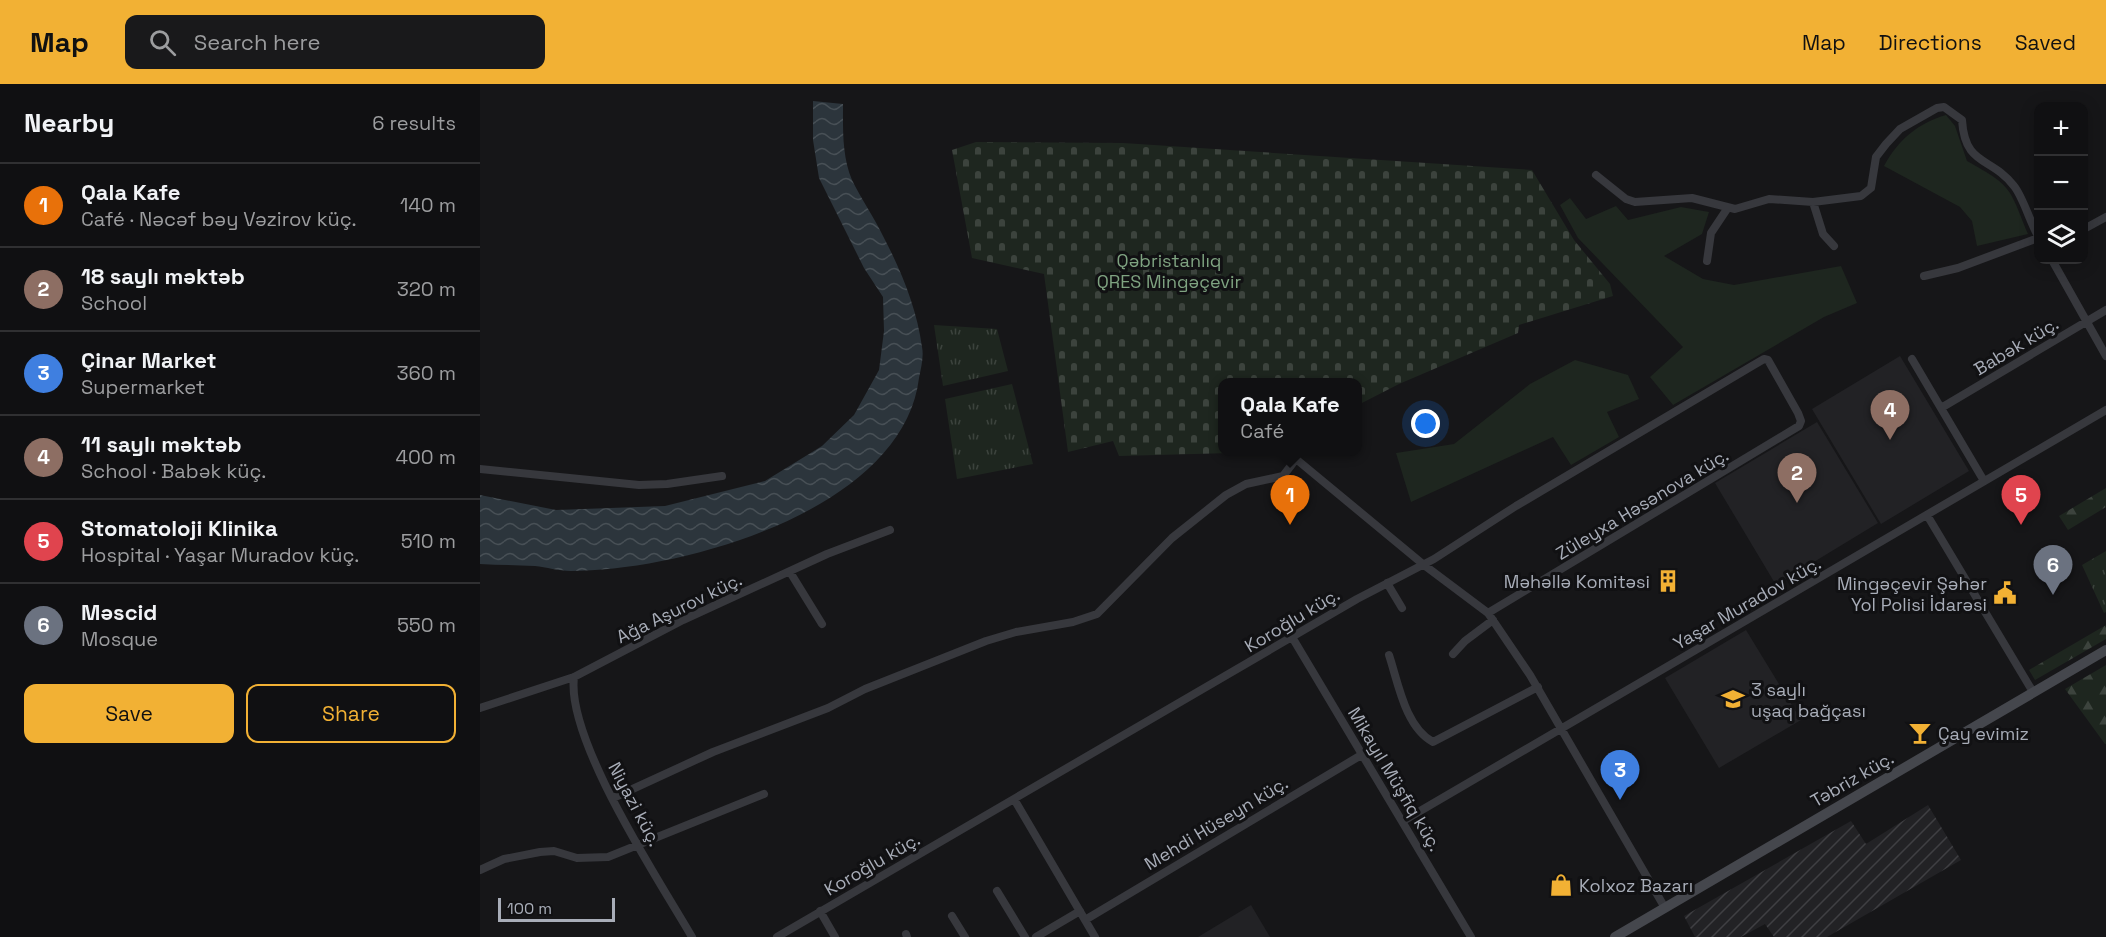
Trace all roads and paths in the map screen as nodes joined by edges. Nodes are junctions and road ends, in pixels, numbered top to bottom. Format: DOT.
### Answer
graph roads {
  1 [pos="1596,175"];
  2 [pos="1813,202"];
  3 [pos="1726,210"];
  4 [pos="2106,217"];
  5 [pos="2088,227"];
  6 [pos="2034,229"];
  7 [pos="2034,239"];
  8 [pos="1834,246"];
  9 [pos="1707,261"];
  10 [pos="2054,264"];
  11 [pos="1924,276"];
  12 [pos="2106,310"];
  13 [pos="2087,321"];
  14 [pos="2106,356"];
  15 [pos="1912,359"];
  16 [pos="1941,408"];
  17 [pos="2106,410"];
  18 [pos="1798,413"];
  19 [pos="480,469"];
  20 [pos="722,476"];
  21 [pos="1984,481"];
  22 [pos="1927,515"];
  23 [pos="891,530"];
  24 [pos="1424,565"];
  25 [pos="790,572"];
  26 [pos="1387,583"];
  27 [pos="1402,608"];
  28 [pos="1490,617"];
  29 [pos="822,624"];
  30 [pos="1293,637"];
  31 [pos="2106,650"];
  32 [pos="1453,654"];
  33 [pos="1389,655"];
  34 [pos="574,677"];
  35 [pos="1538,687"];
  36 [pos="2033,692"];
  37 [pos="480,708"];
  38 [pos="1561,729"];
  39 [pos="1363,754"];
  40 [pos="764,794"];
  41 [pos="613,798"];
  42 [pos="1014,799"];
  43 [pos="1403,821"];
  44 [pos="638,845"];
  45 [pos="480,870"];
  46 [pos="997,891"];
  47 [pos="1665,908"];
  48 [pos="820,911"];
  49 [pos="1080,911"];
  50 [pos="952,916"];
  51 [pos="1085,920"];
  52 [pos="1632,933"];
  53 [pos="692,937"];
  54 [pos="777,937"];
  55 [pos="835,937"];
  56 [pos="965,937"];
  57 [pos="1025,937"];
  58 [pos="1036,937"];
  59 [pos="1095,937"];
  60 [pos="1471,937"];
  61 [pos="1615,937"];
  1 -- 3 [label="street"];
  2 -- 3 [label="street"];
  2 -- 6 [label="street"];
  2 -- 8 [label="street"];
  3 -- 9 [label="street"];
  4 -- 5 [label="street"];
  7 -- 11 [label="street"];
  10 -- 13 [label="street"];
  12 -- 13 [label="street, Babək küç."];
  13 -- 14 [label="street"];
  13 -- 16 [label="street, Babək küç."];
  15 -- 16 [label="street"];
  16 -- 21 [label="street"];
  17 -- 21 [label="street, Yaşar Muradov küç."];
  18 -- 24 [label="street, Koroğlu küç."];
  18 -- 28 [label="street, Züleyxa Həsənova küç."];
  19 -- 20 [label="street"];
  21 -- 22 [label="street, Yaşar Muradov küç."];
  22 -- 36 [label="street"];
  22 -- 38 [label="street, Yaşar Muradov küç."];
  23 -- 25 [label="street, Ağa Aşurov küç."];
  24 -- 26 [label="street, Koroğlu küç."];
  24 -- 28 [label="street"];
  24 -- 41 [label="street"];
  25 -- 29 [label="street"];
  25 -- 34 [label="street, Ağa Aşurov küç."];
  26 -- 27 [label="street"];
  26 -- 30 [label="street, Koroğlu küç."];
  28 -- 32 [label="street"];
  28 -- 35 [label="street"];
  30 -- 39 [label="street, Mikayıl Müşfiq küç."];
  30 -- 42 [label="street, Koroğlu küç."];
  31 -- 36 [label="main road, Təbriz küç."];
  33 -- 35 [label="street"];
  34 -- 37 [label="street, Ağa Aşurov küç."];
  34 -- 41 [label="street, Niyazi küç."];
  35 -- 38 [label="street"];
  36 -- 47 [label="main road, Təbriz küç."];
  38 -- 43 [label="street, Yaşar Muradov küç."];
  38 -- 47 [label="street"];
  39 -- 43 [label="street, Mikayıl Müşfiq küç."];
  39 -- 51 [label="street, Mehdi Hüseyn küç."];
  40 -- 44 [label="street"];
  41 -- 44 [label="street, Niyazi küç."];
  42 -- 48 [label="street, Koroğlu küç."];
  42 -- 49 [label="street"];
  43 -- 60 [label="street, Mikayıl Müşfiq küç."];
  44 -- 45 [label="street"];
  44 -- 53 [label="street, Niyazi küç."];
  46 -- 57 [label="street"];
  47 -- 52 [label="main road, Təbriz küç."];
  48 -- 54 [label="street, Koroğlu küç."];
  48 -- 55 [label="street"];
  49 -- 51 [label="street"];
  49 -- 58 [label="street"];
  50 -- 56 [label="street"];
  51 -- 59 [label="street"];
  52 -- 61 [label="main road, Təbriz küç."];
}
